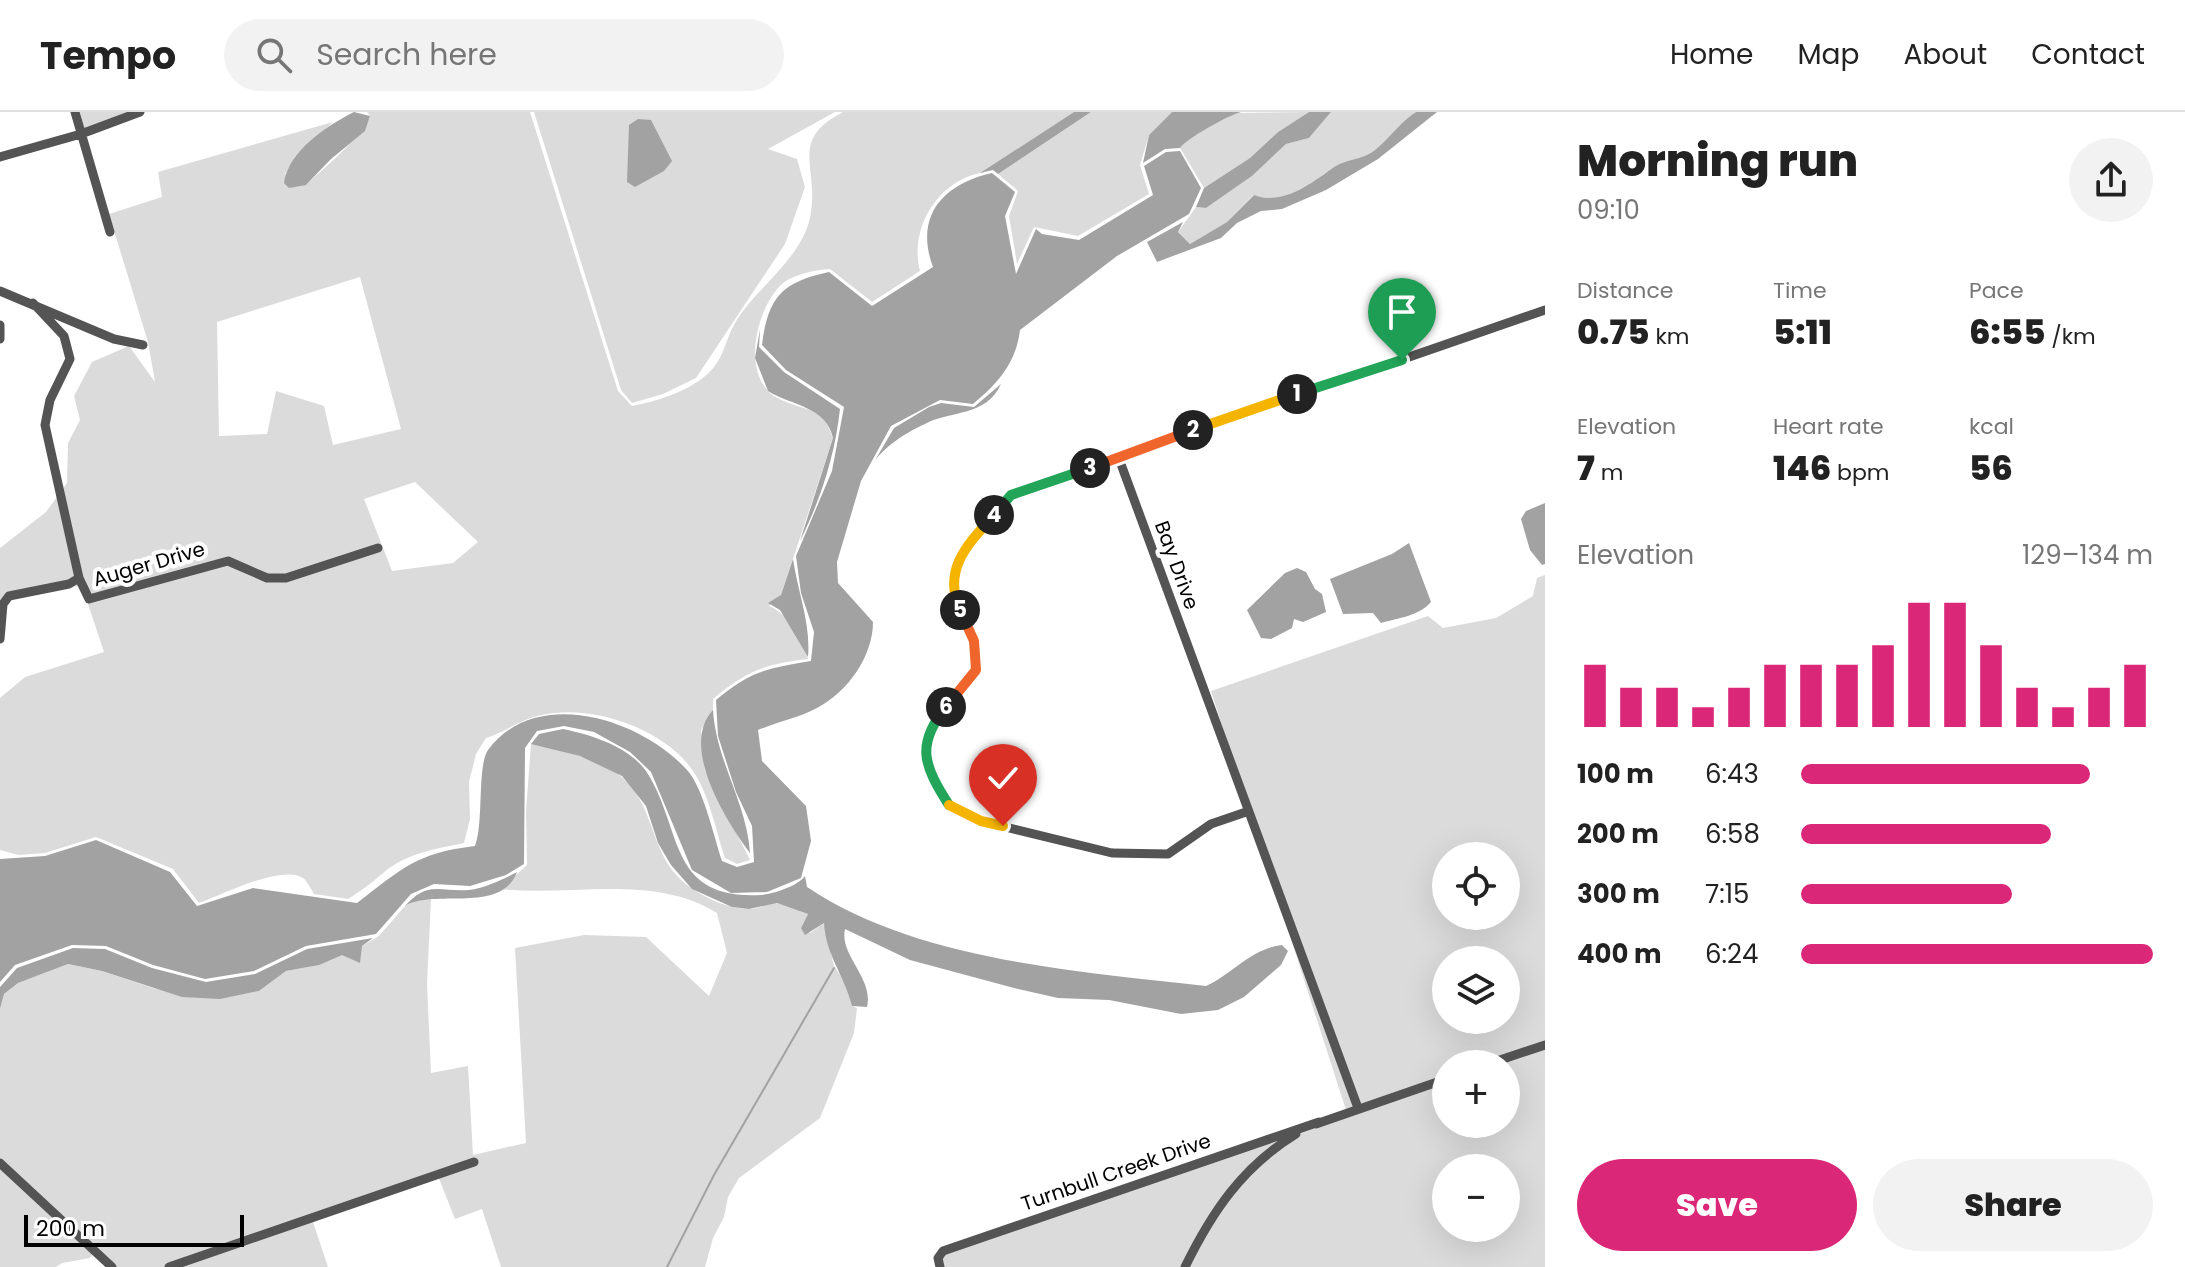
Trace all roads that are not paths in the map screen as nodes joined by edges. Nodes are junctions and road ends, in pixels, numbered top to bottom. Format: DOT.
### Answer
graph roads {
  1 [pos="75,112"];
  2 [pos="140,112"];
  3 [pos="81,134"];
  4 [pos="0,157"];
  5 [pos="110,232"];
  6 [pos="0,291"];
  7 [pos="33,303"];
  8 [pos="1545,310"];
  9 [pos="0,325"];
  10 [pos="0,339"];
  11 [pos="143,345"];
  12 [pos="1118,456"];
  13 [pos="378,548"];
  14 [pos="79,578"];
  15 [pos="0,639"];
  16 [pos="1246,812"];
  17 [pos="1545,1045"];
  18 [pos="1520,1053"];
  19 [pos="1432,1084"];
  20 [pos="1358,1108"];
  21 [pos="1319,1122"];
  22 [pos="474,1162"];
  23 [pos="0,1163"];
  24 [pos="112,1267"];
  25 [pos="169,1267"];
  26 [pos="940,1267"];
  27 [pos="1185,1267"];
  1 -- 3 [label="street"];
  2 -- 3 [label="street"];
  3 -- 4 [label="street"];
  3 -- 5 [label="street"];
  6 -- 7 [label="street"];
  7 -- 11 [label="street"];
  7 -- 14 [label="street"];
  8 -- 12 [label="street"];
  9 -- 10 [label="street"];
  12 -- 16 [label="street, Bay Drive"];
  12 -- 16 [label="street"];
  13 -- 14 [label="street, Auger Drive"];
  14 -- 15 [label="street"];
  16 -- 20 [label="street, Bay Drive"];
  17 -- 18 [label="street"];
  19 -- 20 [label="street"];
  20 -- 21 [label="street"];
  21 -- 26 [label="street, Turnbull Creek Drive"];
  21 -- 27 [label="street"];
  22 -- 25 [label="street"];
  23 -- 24 [label="street"];
}
